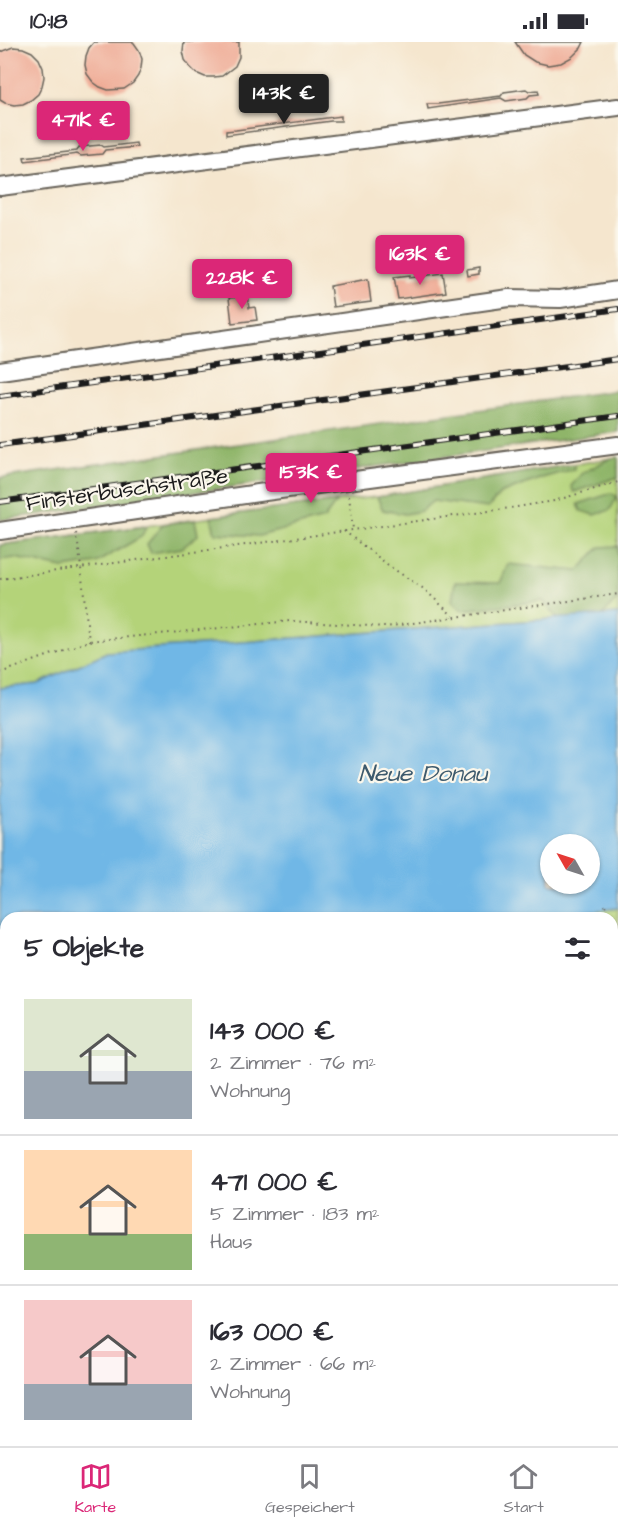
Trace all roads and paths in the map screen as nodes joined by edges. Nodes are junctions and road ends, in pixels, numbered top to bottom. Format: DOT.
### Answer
graph roads {
  1 [pos="618,107"];
  2 [pos="0,188"];
  3 [pos="618,290"];
  4 [pos="0,371"];
  5 [pos="618,445"];
  6 [pos="618,482"];
  7 [pos="348,493"];
  8 [pos="76,530"];
  9 [pos="353,530"];
  10 [pos="0,531"];
  11 [pos="344,531"];
  12 [pos="81,568"];
  13 [pos="0,579"];
  14 [pos="618,594"];
  15 [pos="454,617"];
  16 [pos="89,641"];
  17 [pos="0,673"];
  18 [pos="605,905"];
  19 [pos="607,910"];
  1 -- 2 [label="street"];
  3 -- 4 [label="street"];
  5 -- 10 [label="street, Finsterbuschstraße"];
  6 -- 9 [label="path"];
  7 -- 9 [label="path"];
  8 -- 12 [label="path"];
  9 -- 11 [label="path"];
  11 -- 12 [label="path"];
  11 -- 15 [label="path"];
  12 -- 13 [label="path"];
  12 -- 16 [label="path"];
  14 -- 15 [label="path"];
  15 -- 16 [label="path"];
  16 -- 17 [label="path"];
  18 -- 19 [label="path"];
}
